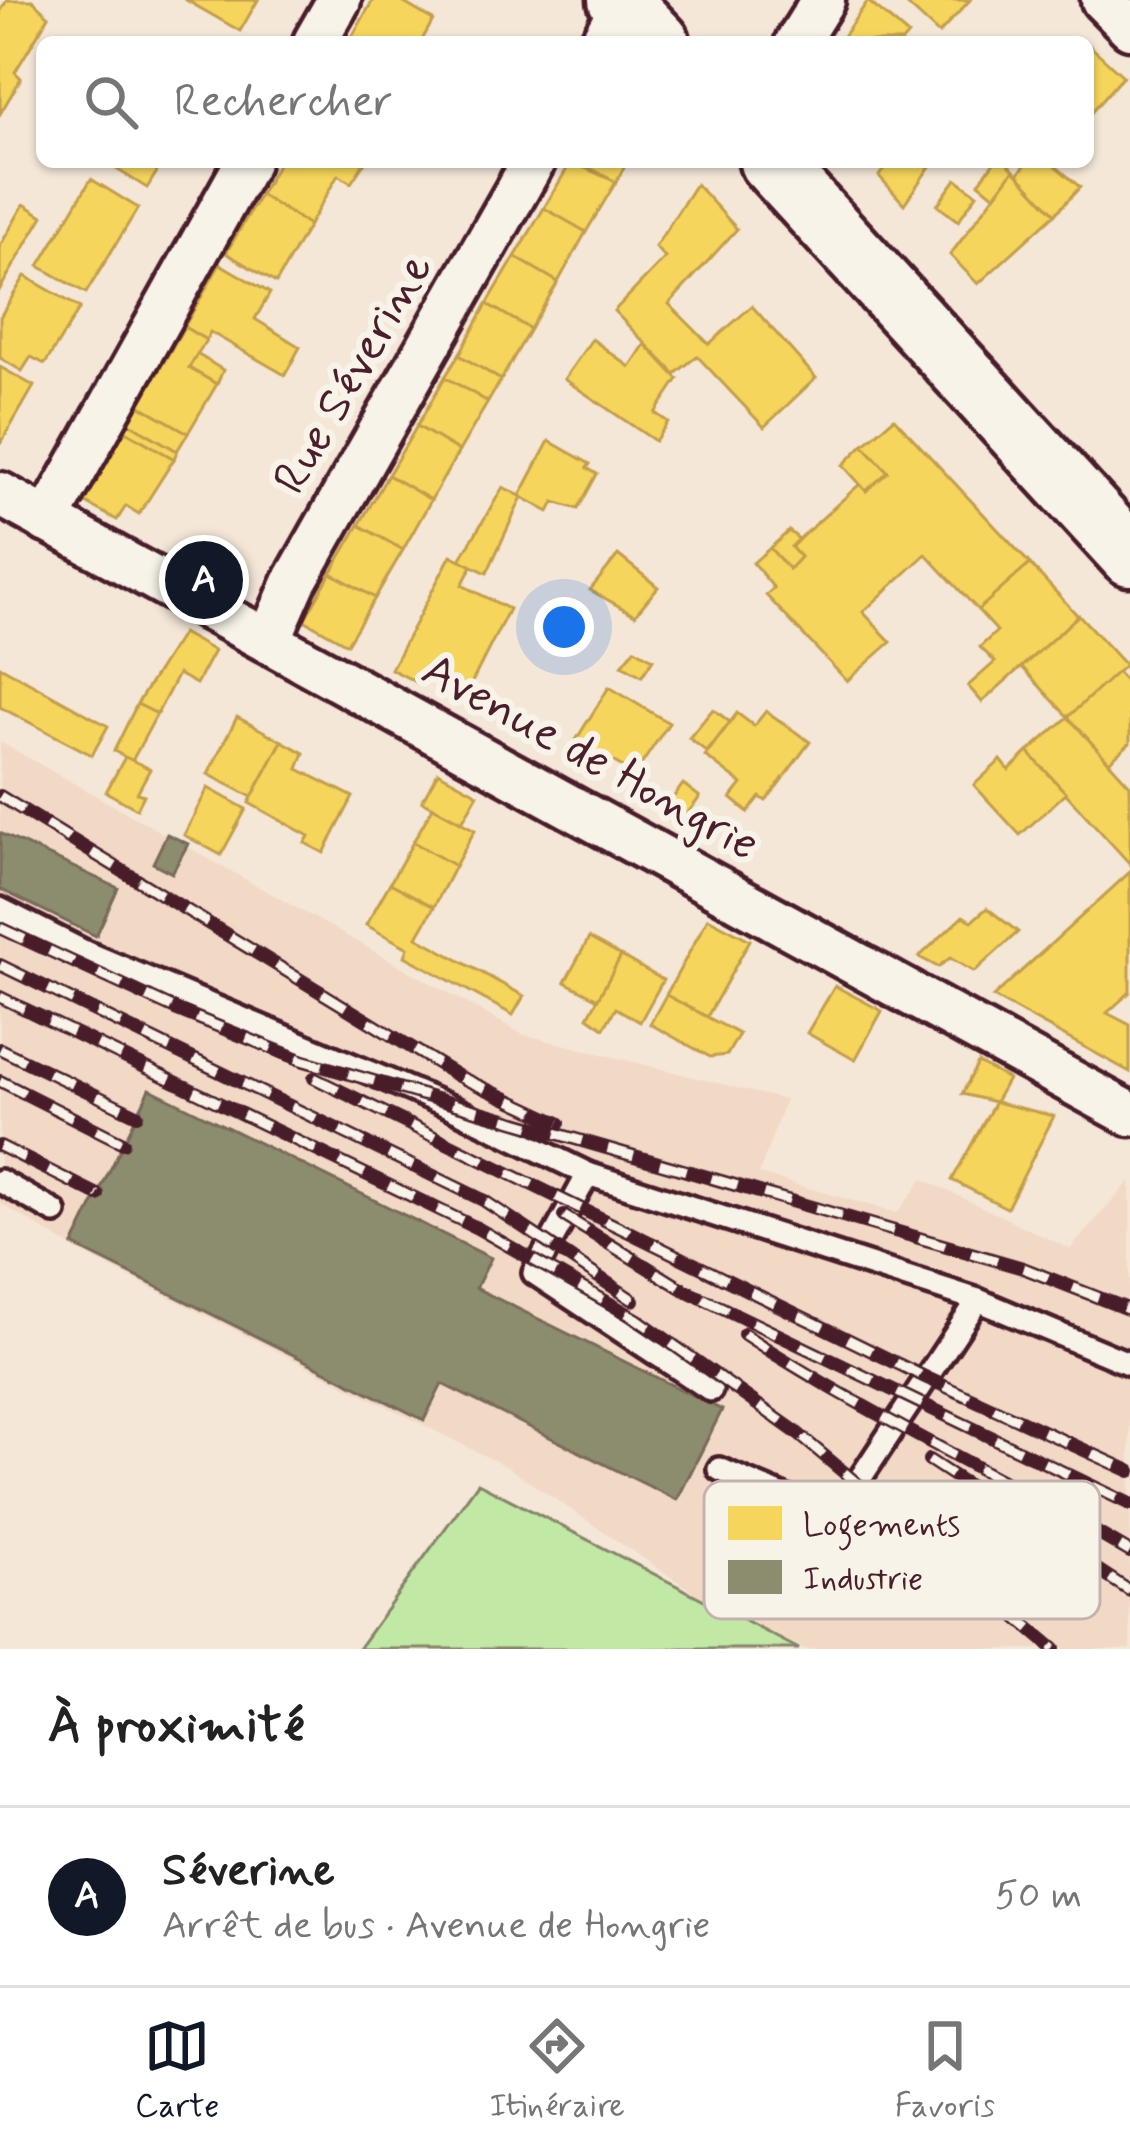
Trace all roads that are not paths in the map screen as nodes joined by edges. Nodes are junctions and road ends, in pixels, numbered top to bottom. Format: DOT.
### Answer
graph roads {
  1 [pos="339,0"];
  2 [pos="823,0"];
  3 [pos="1103,0"];
  4 [pos="1130,27"];
  5 [pos="318,36"];
  6 [pos="800,36"];
  7 [pos="244,168"];
  8 [pos="530,168"];
  9 [pos="775,168"];
  10 [pos="0,494"];
  11 [pos="47,521"];
  12 [pos="1130,555"];
  13 [pos="269,640"];
  14 [pos="0,909"];
  15 [pos="1130,1114"];
  16 [pos="588,1174"];
  17 [pos="0,1181"];
  18 [pos="56,1212"];
  19 [pos="978,1300"];
  20 [pos="1130,1364"];
  21 [pos="711,1390"];
  22 [pos="719,1469"];
  23 [pos="747,1481"];
  24 [pos="858,1481"];
  1 -- 5 [label="street"];
  2 -- 6 [label="street"];
  3 -- 4 [label="street"];
  7 -- 11 [label="street"];
  8 -- 13 [label="street, Rue Séverine"];
  9 -- 12 [label="main road"];
  10 -- 11 [label="street, Avenue de Hongrie"];
  11 -- 13 [label="street, Avenue de Hongrie"];
  13 -- 15 [label="street, Avenue de Hongrie"];
  14 -- 16 [label="lane"];
  16 -- 19 [label="lane"];
  16 -- 21 [label="lane"];
  17 -- 18 [label="lane"];
  19 -- 20 [label="lane"];
  19 -- 24 [label="lane"];
  22 -- 23 [label="lane"];
}
